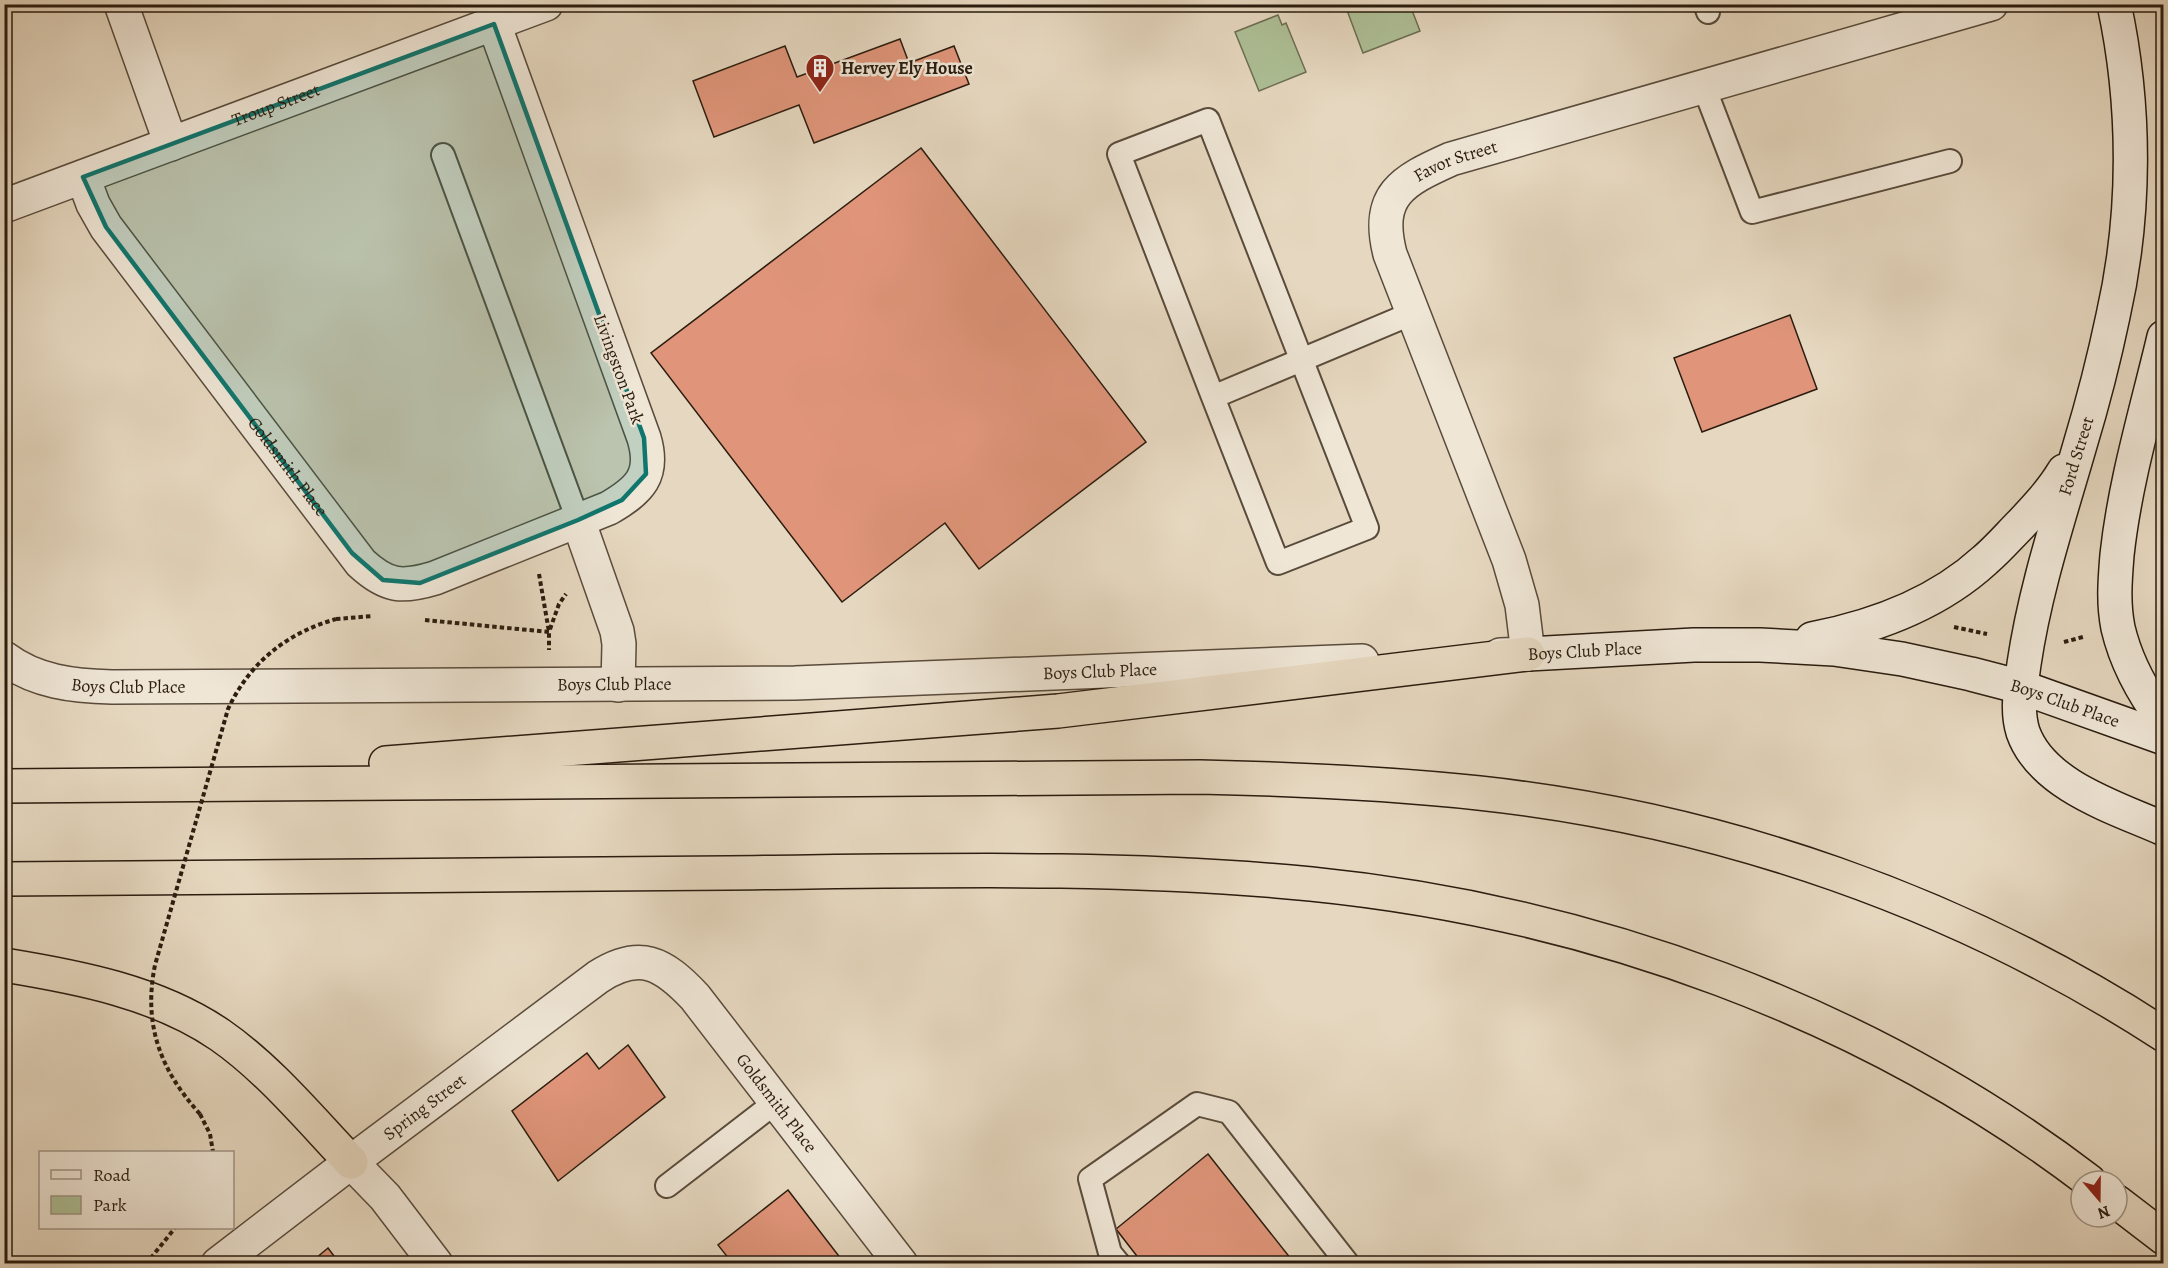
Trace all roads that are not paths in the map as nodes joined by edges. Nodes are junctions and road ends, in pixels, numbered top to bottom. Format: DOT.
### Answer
graph roads {
  1 [pos="121,4"];
  2 [pos="1991,4"];
  3 [pos="2114,4"];
  4 [pos="536,6"];
  5 [pos="494,24"];
  6 [pos="1704,87"];
  7 [pos="171,144"];
  8 [pos="443,154"];
  9 [pos="1950,162"];
  10 [pos="83,177"];
  11 [pos="4,206"];
  12 [pos="1413,313"];
  13 [pos="2163,337"];
  14 [pos="1302,360"];
  15 [pos="1213,397"];
  16 [pos="2079,447"];
  17 [pos="578,520"];
  18 [pos="1760,645"];
  19 [pos="1528,654"];
  20 [pos="15,665"];
  21 [pos="618,685"];
  22 [pos="2021,687"];
  23 [pos="2163,721"];
  24 [pos="2163,738"];
  25 [pos="4,786"];
  26 [pos="80,786"];
  27 [pos="2163,829"];
  28 [pos="4,879"];
  29 [pos="635,962"];
  30 [pos="4,965"];
  31 [pos="2163,1035"];
  32 [pos="776,1102"];
  33 [pos="351,1162"];
  34 [pos="2071,1169"];
  35 [pos="667,1186"];
  36 [pos="2129,1212"];
  37 [pos="2163,1238"];
  38 [pos="1114,1258"];
  39 [pos="218,1263"];
  40 [pos="436,1263"];
  41 [pos="901,1263"];
  42 [pos="1348,1263"];
  1 -- 7 [label="street"];
  2 -- 6 [label="street, Favor Street"];
  3 -- 16 [label="street, Ford Street"];
  4 -- 5 [label="street, Troup Street"];
  5 -- 7 [label="street, Troup Street"];
  5 -- 17 [label="street, Livingston Park"];
  6 -- 9 [label="lane"];
  6 -- 12 [label="street, Favor Street"];
  7 -- 10 [label="street, Troup Street"];
  8 -- 17 [label="lane"];
  10 -- 11 [label="street, Troup Street"];
  10 -- 17 [label="street, Goldsmith Place"];
  12 -- 14 [label="lane"];
  12 -- 19 [label="street, Favor Street"];
  13 -- 23 [label="street"];
  14 -- 15 [label="lane"];
  14 -- 15 [label="lane"];
  14 -- 15 [label="lane"];
  16 -- 18 [label="street"];
  16 -- 22 [label="street, Ford Street"];
  17 -- 21 [label="street"];
  18 -- 19 [label="street, Boys Club Place"];
  18 -- 22 [label="street, Boys Club Place"];
  19 -- 21 [label="street, Boys Club Place"];
  19 -- 26 [label="highway"];
  20 -- 21 [label="street, Boys Club Place"];
  22 -- 24 [label="street, Boys Club Place"];
  22 -- 27 [label="street, Ford Street"];
  25 -- 26 [label="highway"];
  26 -- 31 [label="highway"];
  28 -- 34 [label="highway"];
  29 -- 32 [label="street, Goldsmith Place"];
  29 -- 33 [label="street, Spring Street"];
  30 -- 33 [label="highway"];
  32 -- 35 [label="lane"];
  32 -- 41 [label="street, Goldsmith Place"];
  33 -- 39 [label="street, Spring Street"];
  33 -- 40 [label="street"];
  36 -- 37 [label="highway"];
  38 -- 42 [label="lane"];
}
